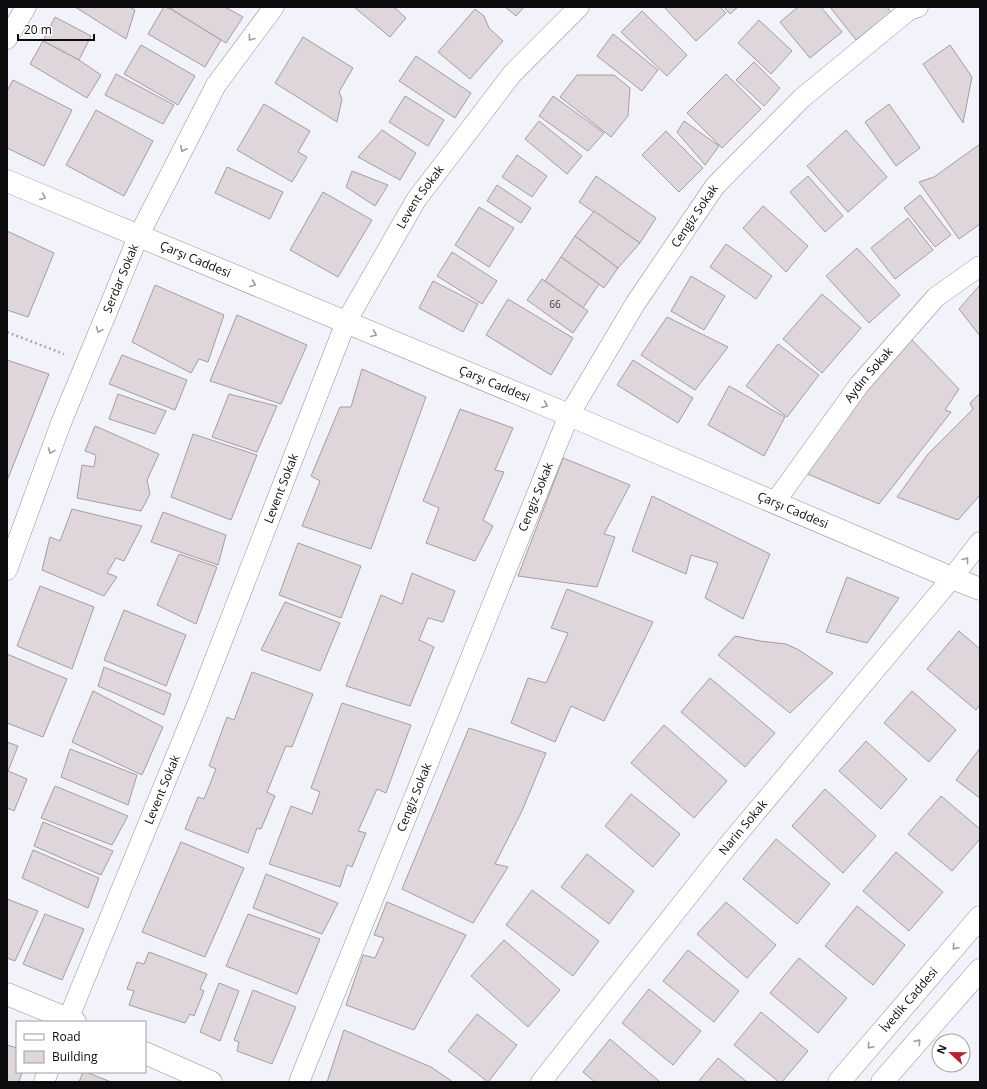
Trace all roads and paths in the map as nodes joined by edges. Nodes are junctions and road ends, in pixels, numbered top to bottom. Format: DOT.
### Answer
graph roads {
  1 [pos="26,7"];
  2 [pos="274,7"];
  3 [pos="578,7"];
  4 [pos="918,7"];
  5 [pos="7,39"];
  6 [pos="7,181"];
  7 [pos="138,237"];
  8 [pos="980,266"];
  9 [pos="346,322"];
  10 [pos="7,332"];
  11 [pos="86,362"];
  12 [pos="570,415"];
  13 [pos="775,502"];
  14 [pos="980,542"];
  15 [pos="7,570"];
  16 [pos="952,578"];
  17 [pos="980,588"];
  18 [pos="980,917"];
  19 [pos="980,970"];
  20 [pos="7,994"];
  21 [pos="70,1021"];
  22 [pos="146,1053"];
  23 [pos="210,1082"];
  24 [pos="299,1082"];
  25 [pos="541,1082"];
  26 [pos="839,1082"];
  27 [pos="882,1082"];
  1 -- 5 [label="street"];
  2 -- 7 [label="street, Serdar Sokak, one-way"];
  3 -- 9 [label="street, Levent Sokak"];
  4 -- 12 [label="street, Cengiz Sokak"];
  6 -- 7 [label="street, Çarşı Caddesi, one-way"];
  7 -- 9 [label="street, Çarşı Caddesi, one-way"];
  7 -- 11 [label="street, Serdar Sokak, one-way"];
  8 -- 13 [label="street, Aydın Sokak"];
  9 -- 12 [label="street, Çarşı Caddesi, one-way"];
  9 -- 21 [label="street, Levent Sokak"];
  10 -- 11 [label="path"];
  11 -- 15 [label="street, Serdar Sokak, one-way"];
  12 -- 13 [label="street, Çarşı Caddesi"];
  12 -- 24 [label="street, Cengiz Sokak"];
  13 -- 16 [label="street, Çarşı Caddesi"];
  16 -- 14 [label="street, Narin Sokak, one-way"];
  16 -- 17 [label="street, Çarşı Caddesi"];
  16 -- 25 [label="street, Narin Sokak"];
  18 -- 26 [label="street, İvedik Caddesi, one-way"];
  27 -- 19 [label="street, one-way"];
  20 -- 21 [label="street"];
  22 -- 23 [label="street"];
}
